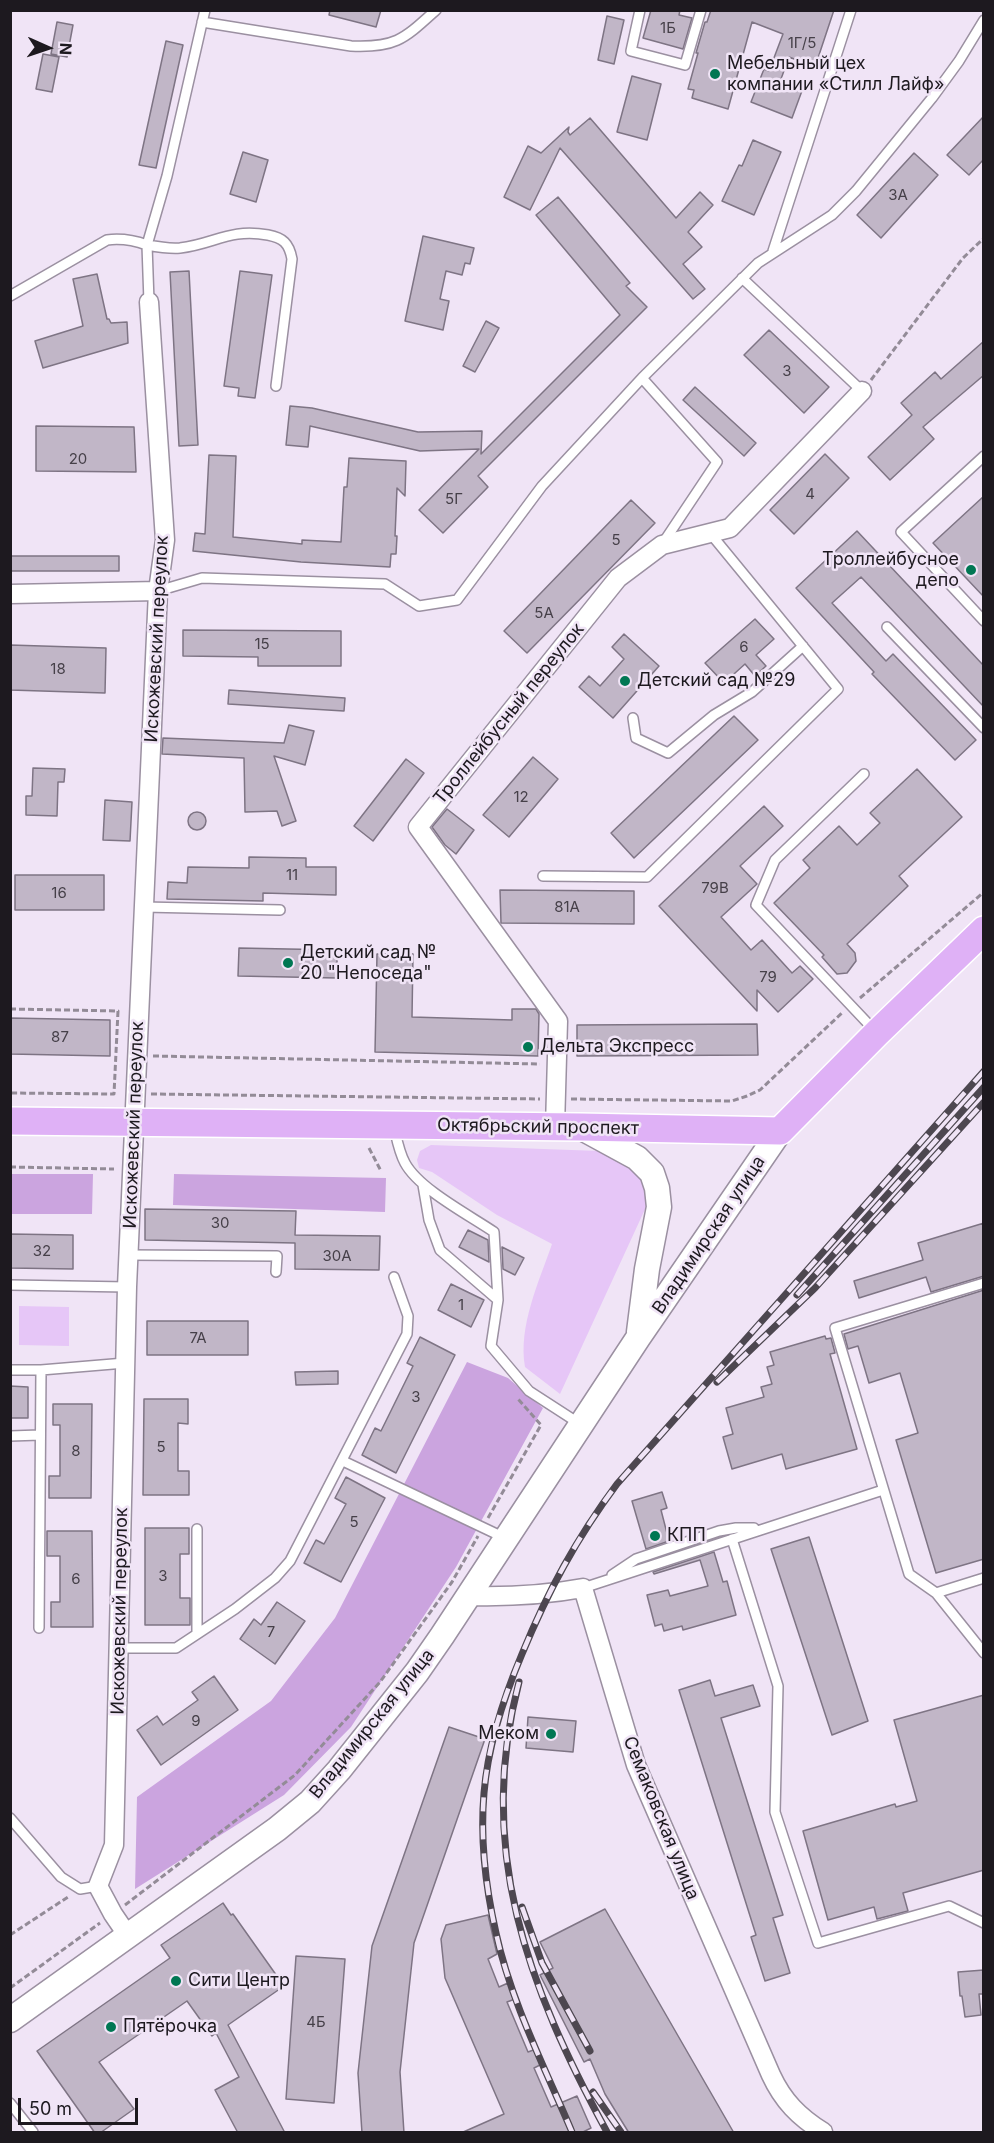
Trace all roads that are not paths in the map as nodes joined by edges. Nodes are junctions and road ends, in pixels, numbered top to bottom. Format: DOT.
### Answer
graph roads {
  1 [pos="205,10"];
  2 [pos="436,10"];
  3 [pos="640,10"];
  4 [pos="701,10"];
  5 [pos="851,10"];
  6 [pos="984,20"];
  7 [pos="202,22"];
  8 [pos="147,245"];
  9 [pos="773,251"];
  10 [pos="742,278"];
  11 [pos="10,297"];
  12 [pos="149,302"];
  13 [pos="642,378"];
  14 [pos="276,386"];
  15 [pos="862,391"];
  16 [pos="984,456"];
  17 [pos="710,533"];
  18 [pos="662,545"];
  19 [pos="158,591"];
  20 [pos="10,594"];
  21 [pos="984,621"];
  22 [pos="887,627"];
  23 [pos="803,646"];
  24 [pos="633,718"];
  25 [pos="984,728"];
  26 [pos="864,774"];
  27 [pos="543,876"];
  28 [pos="144,908"];
  29 [pos="280,910"];
  30 [pos="984,930"];
  31 [pos="877,1033"];
  32 [pos="10,1121"];
  33 [pos="133,1122"];
  34 [pos="394,1126"];
  35 [pos="567,1127"];
  36 [pos="780,1131"];
  37 [pos="423,1185"];
  38 [pos="128,1255"];
  39 [pos="276,1272"];
  40 [pos="394,1276"];
  41 [pos="984,1283"];
  42 [pos="10,1285"];
  43 [pos="127,1287"];
  44 [pos="498,1300"];
  45 [pos="638,1338"];
  46 [pos="125,1363"];
  47 [pos="10,1370"];
  48 [pos="41,1370"];
  49 [pos="582,1425"];
  50 [pos="40,1435"];
  51 [pos="10,1436"];
  52 [pos="343,1461"];
  53 [pos="883,1490"];
  54 [pos="197,1528"];
  55 [pos="762,1529"];
  56 [pos="507,1539"];
  57 [pos="732,1539"];
  58 [pos="984,1578"];
  59 [pos="602,1582"];
  60 [pos="584,1588"];
  61 [pos="936,1593"];
  62 [pos="470,1596"];
  63 [pos="39,1628"];
  64 [pos="197,1634"];
  65 [pos="120,1648"];
  66 [pos="984,1653"];
  67 [pos="10,1818"];
  68 [pos="89,1888"];
  69 [pos="984,1923"];
  70 [pos="128,1936"];
  71 [pos="10,2020"];
  72 [pos="10,2103"];
  73 [pos="33,2133"];
  74 [pos="823,2133"];
  1 -- 7 [label="lane"];
  2 -- 7 [label="lane"];
  3 -- 4 [label="lane"];
  5 -- 9 [label="lane"];
  6 -- 9 [label="lane"];
  7 -- 8 [label="lane"];
  8 -- 11 [label="lane"];
  8 -- 12 [label="lane"];
  8 -- 14 [label="lane"];
  9 -- 10 [label="lane"];
  10 -- 13 [label="lane"];
  10 -- 15 [label="lane"];
  12 -- 19 [label="street, Искожевский переулок"];
  13 -- 18 [label="lane"];
  13 -- 19 [label="lane"];
  15 -- 17 [label="street, Троллейбусный переулок"];
  16 -- 21 [label="lane"];
  17 -- 18 [label="street, Троллейбусный переулок"];
  17 -- 23 [label="lane"];
  18 -- 35 [label="street, Троллейбусный переулок"];
  19 -- 20 [label="street"];
  19 -- 28 [label="street, Искожевский переулок"];
  22 -- 25 [label="lane"];
  23 -- 24 [label="lane"];
  23 -- 27 [label="lane"];
  26 -- 31 [label="lane"];
  28 -- 29 [label="lane"];
  28 -- 33 [label="street, Искожевский переулок"];
  30 -- 31 [label="main road"];
  31 -- 36 [label="main road"];
  32 -- 33 [label="main road, Октябрьский проспект"];
  33 -- 34 [label="main road, Октябрьский проспект"];
  33 -- 38 [label="street, Искожевский переулок"];
  34 -- 35 [label="main road, Октябрьский проспект"];
  34 -- 37 [label="lane"];
  35 -- 36 [label="main road, Октябрьский проспект"];
  35 -- 45 [label="main road, Владимирская улица"];
  36 -- 45 [label="main road, Владимирская улица"];
  37 -- 44 [label="lane"];
  37 -- 44 [label="lane"];
  38 -- 39 [label="lane"];
  38 -- 43 [label="street, Искожевский переулок"];
  40 -- 52 [label="lane"];
  41 -- 53 [label="lane"];
  42 -- 43 [label="lane"];
  43 -- 46 [label="street, Искожевский переулок"];
  44 -- 49 [label="lane"];
  45 -- 49 [label="main road, Владимирская улица"];
  46 -- 48 [label="lane"];
  46 -- 65 [label="street, Искожевский переулок"];
  47 -- 48 [label="lane"];
  48 -- 50 [label="lane"];
  49 -- 56 [label="main road, Владимирская улица"];
  50 -- 51 [label="lane"];
  50 -- 63 [label="lane"];
  52 -- 56 [label="lane"];
  52 -- 64 [label="lane"];
  53 -- 55 [label="lane"];
  53 -- 61 [label="lane"];
  54 -- 64 [label="lane"];
  55 -- 57 [label="lane"];
  55 -- 59 [label="lane"];
  56 -- 62 [label="main road, Владимирская улица"];
  57 -- 59 [label="lane"];
  57 -- 69 [label="lane"];
  58 -- 61 [label="lane"];
  59 -- 60 [label="lane"];
  60 -- 62 [label="street"];
  60 -- 74 [label="street, Семаковская улица"];
  61 -- 66 [label="lane"];
  62 -- 70 [label="main road, Владимирская улица"];
  64 -- 65 [label="lane"];
  65 -- 68 [label="street, Искожевский переулок"];
  67 -- 68 [label="lane"];
  68 -- 70 [label="street"];
  70 -- 71 [label="main road, Владимирская улица"];
  72 -- 73 [label="lane"];
}
